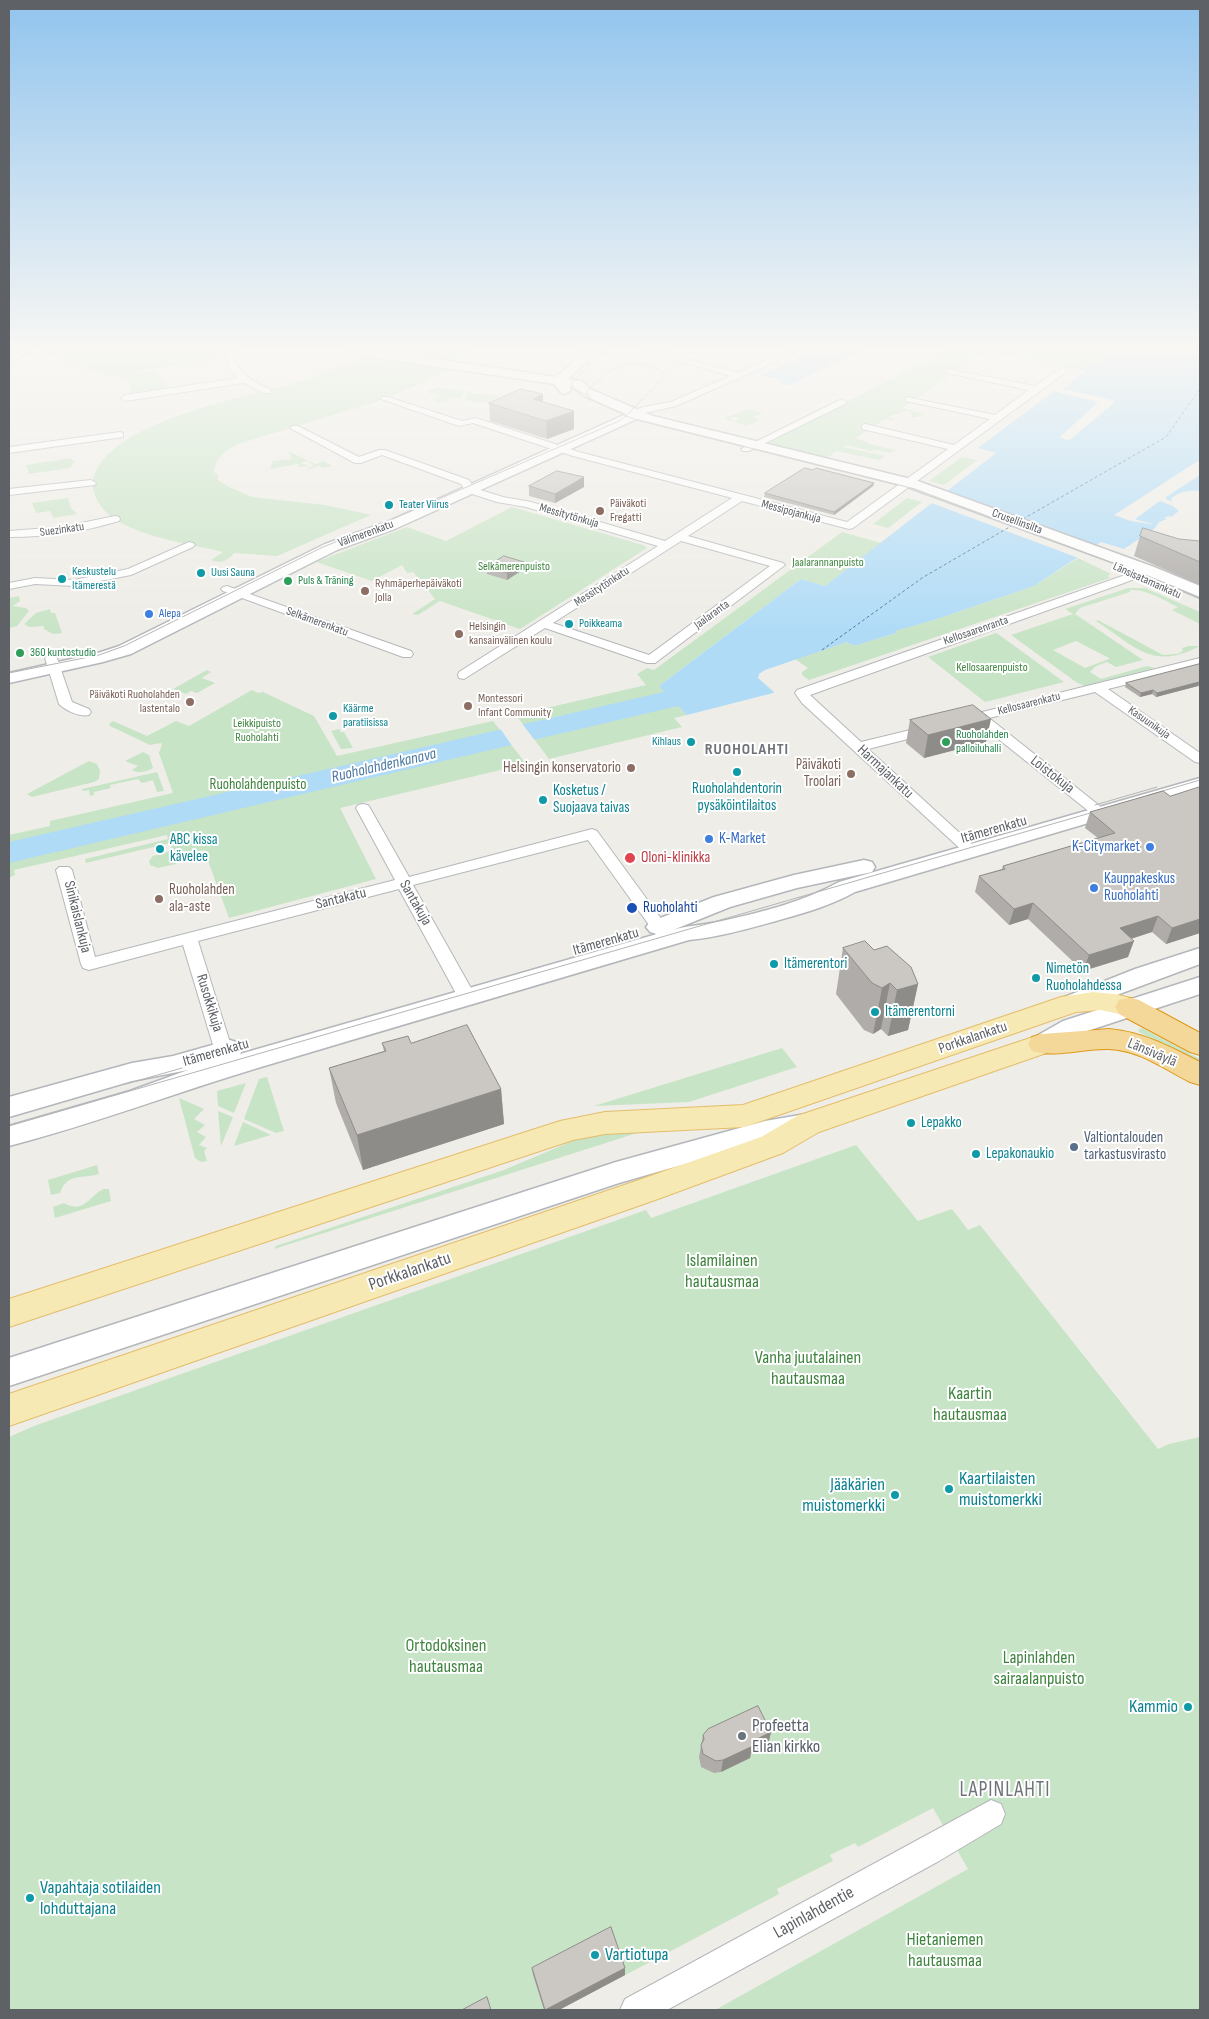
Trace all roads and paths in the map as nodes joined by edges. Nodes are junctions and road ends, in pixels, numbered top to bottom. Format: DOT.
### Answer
graph roads {
  1 [pos="44,445"];
  2 [pos="328,445"];
  3 [pos="550,445"];
  4 [pos="559,445"];
  5 [pos="743,445"];
  6 [pos="754,445"];
  7 [pos="943,445"];
  8 [pos="959,445"];
  9 [pos="555,447"];
  10 [pos="750,447"];
  11 [pos="955,448"];
  12 [pos="9,450"];
  13 [pos="91,483"];
  14 [pos="468,486"];
  15 [pos="906,486"];
  16 [pos="9,492"];
  17 [pos="740,498"];
  18 [pos="115,519"];
  19 [pos="9,534"];
  20 [pos="679,537"];
  21 [pos="189,545"];
  22 [pos="666,545"];
  23 [pos="1098,556"];
  24 [pos="1141,573"];
  25 [pos="9,586"];
  26 [pos="233,591"];
  27 [pos="1200,592"];
  28 [pos="1200,604"];
  29 [pos="544,624"];
  30 [pos="407,654"];
  31 [pos="1200,662"];
  32 [pos="52,663"];
  33 [pos="9,666"];
  34 [pos="464,675"];
  35 [pos="9,678"];
  36 [pos="1097,687"];
  37 [pos="804,691"];
  38 [pos="84,712"];
  39 [pos="979,717"];
  40 [pos="859,747"];
  41 [pos="1200,759"];
  42 [pos="1200,771"];
  43 [pos="1200,784"];
  44 [pos="364,808"];
  45 [pos="1094,808"];
  46 [pos="965,846"];
  47 [pos="64,870"];
  48 [pos="403,883"];
  49 [pos="664,933"];
  50 [pos="189,938"];
  51 [pos="1200,956"];
  52 [pos="89,964"];
  53 [pos="1200,985"];
  54 [pos="464,990"];
  55 [pos="1071,1004"];
  56 [pos="1128,1007"];
  57 [pos="1042,1044"];
  58 [pos="1200,1045"];
  59 [pos="226,1059"];
  60 [pos="1200,1075"];
  61 [pos="9,1106"];
  62 [pos="744,1116"];
  63 [pos="808,1124"];
  64 [pos="9,1136"];
  65 [pos="190,1304"];
  66 [pos="9,1313"];
  67 [pos="9,1354"];
  68 [pos="9,1372"];
  69 [pos="9,1410"];
  70 [pos="991,1814"];
  71 [pos="636,2010"];
  1 -- 12 [label="street"];
  2 -- 14 [label="street, Messitytönkuja"];
  3 -- 9 [label="street, Messipojankuja"];
  4 -- 9 [label="street, Välimerenkatu"];
  5 -- 10 [label="street"];
  6 -- 10 [label="street"];
  7 -- 11 [label="street"];
  8 -- 11 [label="street"];
  9 -- 14 [label="street, Välimerenkatu"];
  9 -- 17 [label="street, Messipojankuja"];
  10 -- 15 [label="street"];
  11 -- 15 [label="street"];
  13 -- 16 [label="street"];
  14 -- 22 [label="street, Messitytönkuja"];
  14 -- 26 [label="street, Välimerenkatu"];
  14 -- 26 [label="street, Välimerenkatu"];
  15 -- 17 [label="street, Messipojankuja"];
  15 -- 23 [label="street, Crusellinsilta"];
  17 -- 20 [label="street, Messitytönkatu"];
  18 -- 19 [label="street, Suezinkatu"];
  20 -- 22 [label="street, Messitytönkatu"];
  20 -- 29 [label="street, Jaalaranta"];
  21 -- 25 [label="street"];
  22 -- 29 [label="street, Messitytönkatu"];
  23 -- 24 [label="street, Länsisatamankatu"];
  24 -- 27 [label="street, Länsisatamankatu"];
  24 -- 28 [label="street, Länsisatamankatu"];
  24 -- 37 [label="street, Kellosaarenranta"];
  26 -- 30 [label="street, Selkämerenkatu"];
  26 -- 32 [label="street, Välimerenkatu"];
  26 -- 32 [label="street, Välimerenkatu"];
  29 -- 34 [label="street, Messitytönkatu"];
  31 -- 36 [label="street, Kellosaarenkatu"];
  32 -- 33 [label="street, Välimerenkatu"];
  32 -- 35 [label="street, Välimerenkatu"];
  32 -- 38 [label="street"];
  36 -- 39 [label="street, Kellosaarenkatu"];
  36 -- 41 [label="street, Kasuunikuja"];
  37 -- 40 [label="street, Harmajankatu"];
  39 -- 40 [label="street, Kellosaarenkatu"];
  39 -- 45 [label="street, Loistokuja"];
  40 -- 46 [label="street, Harmajankatu"];
  42 -- 45 [label="street, Itämerenkatu"];
  43 -- 45 [label="street, Itämerenkatu"];
  44 -- 48 [label="street, Santakuja"];
  45 -- 46 [label="street, Itämerenkatu"];
  46 -- 49 [label="street, Itämerenkatu"];
  47 -- 52 [label="street, Sinikaislankuja"];
  48 -- 49 [label="street, Santakatu"];
  48 -- 50 [label="street, Santakatu"];
  48 -- 54 [label="street, Santakuja"];
  49 -- 54 [label="street, Itämerenkatu"];
  50 -- 52 [label="street, Santakatu"];
  50 -- 59 [label="street, Rusokkikuja"];
  51 -- 55 [label="street, Porkkalankatu"];
  53 -- 56 [label="street, Porkkalankatu"];
  54 -- 59 [label="street, Itämerenkatu"];
  55 -- 56 [label="main road, Länsiväylä"];
  55 -- 62 [label="main road, Porkkalankatu"];
  56 -- 57 [label="street, Porkkalankatu"];
  56 -- 58 [label="highway, Länsiväylä"];
  57 -- 60 [label="highway, Länsiväylä"];
  57 -- 63 [label="main road, Porkkalankatu"];
  59 -- 61 [label="street, Itämerenkatu"];
  59 -- 64 [label="street, Itämerenkatu"];
  62 -- 65 [label="street, Porkkalankatu"];
  62 -- 66 [label="main road, Porkkalankatu"];
  63 -- 65 [label="street, Porkkalankatu"];
  63 -- 69 [label="main road, Porkkalankatu"];
  65 -- 67 [label="street, Porkkalankatu"];
  65 -- 68 [label="street, Porkkalankatu"];
  70 -- 71 [label="street, Lapinlahdentie"];
}
